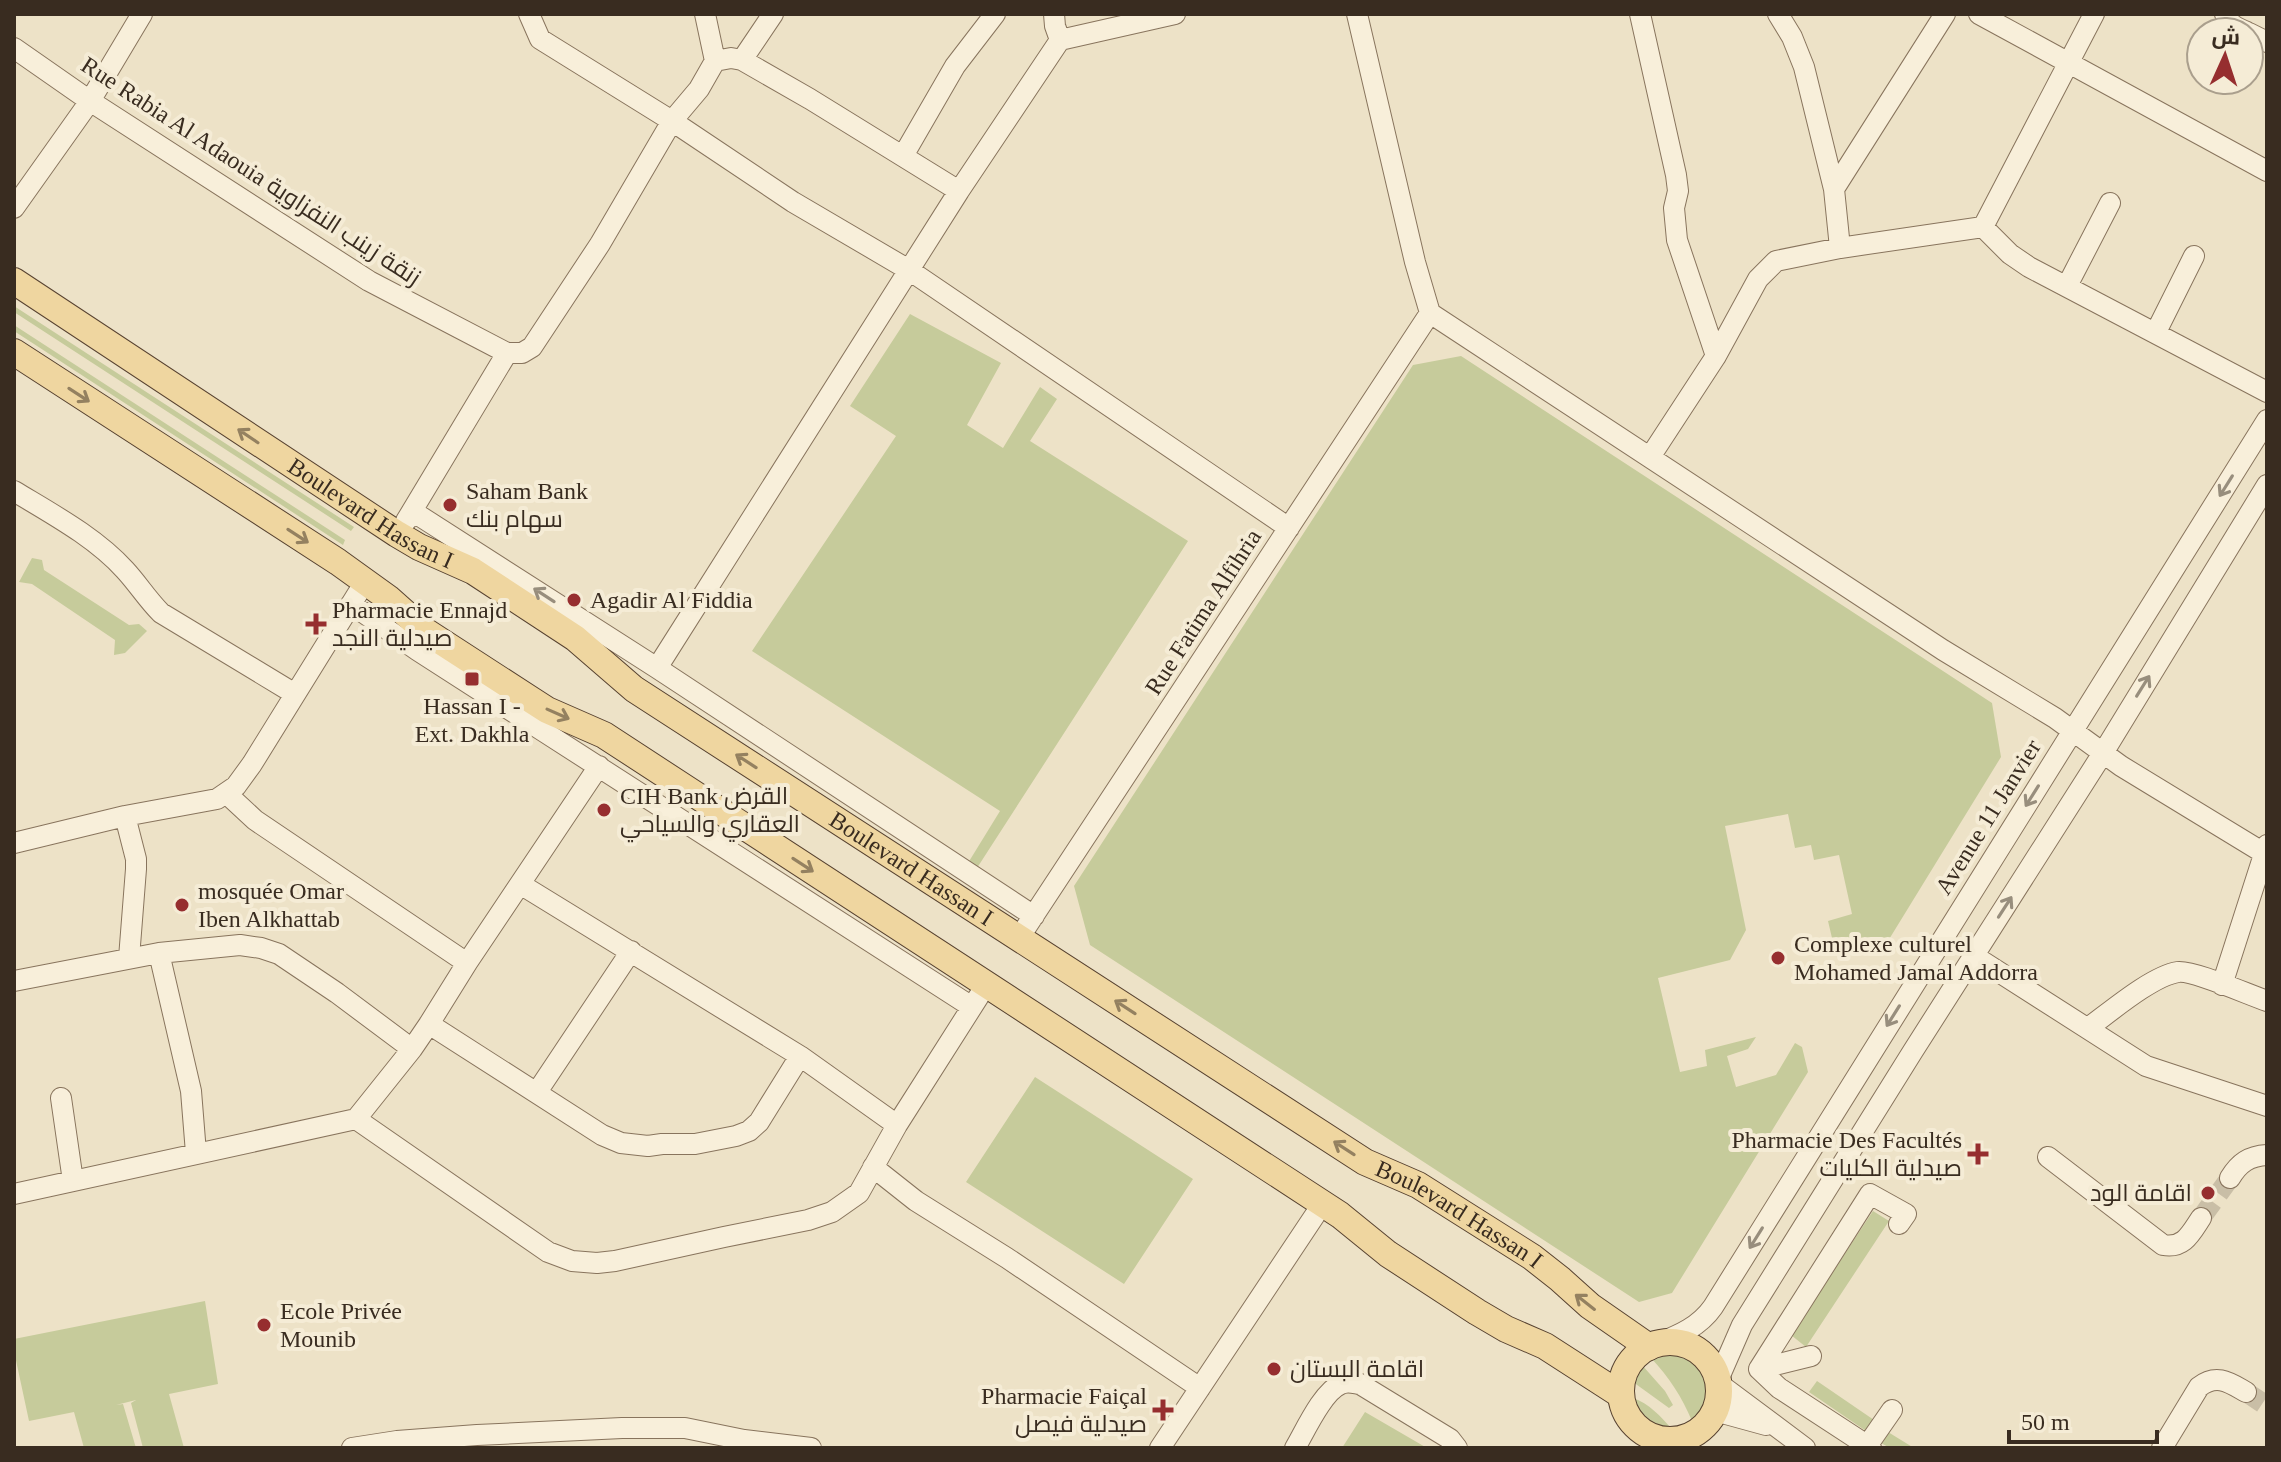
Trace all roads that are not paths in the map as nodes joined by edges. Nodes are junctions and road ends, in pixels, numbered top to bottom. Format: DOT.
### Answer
graph roads {
  1 [pos="142,14"];
  2 [pos="529,14"];
  3 [pos="705,14"];
  4 [pos="773,14"];
  5 [pos="995,14"];
  6 [pos="1034,14"];
  7 [pos="1175,14"];
  8 [pos="1357,14"];
  9 [pos="1640,14"];
  10 [pos="1778,14"];
  11 [pos="1945,14"];
  12 [pos="1979,14"];
  13 [pos="2094,14"];
  14 [pos="1057,27"];
  15 [pos="14,48"];
  16 [pos="742,60"];
  17 [pos="715,61"];
  18 [pos="2068,61"];
  19 [pos="90,101"];
  20 [pos="672,121"];
  21 [pos="903,156"];
  22 [pos="2267,171"];
  23 [pos="1834,189"];
  24 [pos="959,191"];
  25 [pos="2110,203"];
  26 [pos="14,208"];
  27 [pos="1983,227"];
  28 [pos="1840,248"];
  29 [pos="2194,256"];
  30 [pos="909,270"];
  31 [pos="14,281"];
  32 [pos="2067,286"];
  33 [pos="1430,313"];
  34 [pos="2156,332"];
  35 [pos="14,352"];
  36 [pos="507,353"];
  37 [pos="1716,356"];
  38 [pos="2267,392"];
  39 [pos="2267,420"];
  40 [pos="1650,457"];
  41 [pos="2267,485"];
  42 [pos="14,491"];
  43 [pos="412,511"];
  44 [pos="1289,528"];
  45 [pos="397,534"];
  46 [pos="366,581"];
  47 [pos="351,604"];
  48 [pos="657,668"];
  49 [pos="295,694"];
  50 [pos="2073,730"];
  51 [pos="2103,753"];
  52 [pos="599,766"];
  53 [pos="227,794"];
  54 [pos="125,816"];
  55 [pos="14,843"];
  56 [pos="2266,851"];
  57 [pos="520,884"];
  58 [pos="1034,916"];
  59 [pos="1019,938"];
  60 [pos="631,951"];
  61 [pos="159,953"];
  62 [pos="1974,956"];
  63 [pos="129,958"];
  64 [pos="467,963"];
  65 [pos="14,981"];
  66 [pos="986,985"];
  67 [pos="2222,985"];
  68 [pos="2267,1001"];
  69 [pos="972,1007"];
  70 [pos="429,1024"];
  71 [pos="2088,1028"];
  72 [pos="412,1049"];
  73 [pos="800,1056"];
  74 [pos="537,1092"];
  75 [pos="61,1098"];
  76 [pos="2267,1106"];
  77 [pos="356,1119"];
  78 [pos="897,1125"];
  79 [pos="196,1153"];
  80 [pos="2267,1155"];
  81 [pos="2048,1157"];
  82 [pos="873,1167"];
  83 [pos="2230,1178"];
  84 [pos="73,1181"];
  85 [pos="14,1194"];
  86 [pos="1323,1203"];
  87 [pos="2201,1218"];
  88 [pos="1899,1224"];
  89 [pos="1653,1346"];
  90 [pos="1811,1356"];
  91 [pos="1759,1369"];
  92 [pos="1718,1381"];
  93 [pos="1200,1388"];
  94 [pos="2246,1392"];
  95 [pos="1621,1395"];
  96 [pos="1892,1410"];
  97 [pos="1712,1415"];
  98 [pos="1774,1427"];
  99 [pos="684,1438"];
  100 [pos="1658,1443"];
  101 [pos="1869,1447"];
  102 [pos="352,1448"];
  103 [pos="811,1448"];
  104 [pos="1160,1448"];
  105 [pos="1295,1448"];
  106 [pos="1457,1448"];
  107 [pos="1718,1448"];
  108 [pos="1805,1448"];
  109 [pos="2162,1448"];
  1 -- 19 [label="street"];
  2 -- 20 [label="street"];
  3 -- 17 [label="street"];
  4 -- 16 [label="street"];
  5 -- 21 [label="street"];
  6 -- 14 [label="street"];
  7 -- 14 [label="street"];
  8 -- 33 [label="street"];
  9 -- 37 [label="street"];
  10 -- 23 [label="street"];
  11 -- 23 [label="street"];
  12 -- 18 [label="street"];
  13 -- 18 [label="street"];
  14 -- 24 [label="street"];
  15 -- 19 [label="street, Rue Rabia Al Adaouia زنقة زينب النفزاوية"];
  16 -- 17 [label="street"];
  16 -- 21 [label="street"];
  17 -- 20 [label="street"];
  18 -- 22 [label="street"];
  18 -- 27 [label="street"];
  19 -- 26 [label="street"];
  19 -- 36 [label="street, Rue Rabia Al Adaouia زنقة زينب النفزاوية"];
  20 -- 30 [label="street"];
  20 -- 36 [label="street"];
  21 -- 24 [label="street"];
  23 -- 28 [label="street"];
  24 -- 30 [label="street"];
  25 -- 32 [label="street"];
  27 -- 28 [label="street"];
  27 -- 32 [label="street"];
  28 -- 37 [label="street"];
  29 -- 34 [label="street"];
  30 -- 44 [label="street"];
  30 -- 48 [label="street"];
  45 -- 31 [label="main road, Boulevard Hassan I, one-way"];
  32 -- 34 [label="street"];
  33 -- 40 [label="street"];
  33 -- 44 [label="street, Rue Fatima Alfihria"];
  34 -- 38 [label="street"];
  35 -- 46 [label="main road, one-way"];
  36 -- 43 [label="street"];
  37 -- 40 [label="street"];
  39 -- 50 [label="street, Avenue 11 Janvier, one-way"];
  40 -- 50 [label="street"];
  51 -- 41 [label="street, one-way"];
  42 -- 49 [label="street"];
  43 -- 45 [label="street"];
  48 -- 43 [label="street, one-way"];
  44 -- 58 [label="street, Rue Fatima Alfihria"];
  59 -- 45 [label="main road, Boulevard Hassan I, one-way"];
  46 -- 47 [label="street"];
  46 -- 66 [label="main road, one-way"];
  47 -- 49 [label="street"];
  47 -- 52 [label="street"];
  48 -- 58 [label="street"];
  49 -- 53 [label="street"];
  50 -- 51 [label="street"];
  50 -- 89 [label="street, Avenue 11 Janvier, one-way"];
  51 -- 56 [label="street"];
  62 -- 51 [label="street, one-way"];
  52 -- 57 [label="street"];
  52 -- 69 [label="street"];
  53 -- 54 [label="street"];
  53 -- 64 [label="street"];
  54 -- 55 [label="street"];
  54 -- 63 [label="street"];
  56 -- 67 [label="street"];
  57 -- 60 [label="street"];
  57 -- 64 [label="street"];
  58 -- 59 [label="street, Rue Fatima Alfihria"];
  89 -- 59 [label="main road, Boulevard Hassan I, one-way"];
  60 -- 73 [label="street"];
  60 -- 74 [label="street"];
  61 -- 63 [label="street"];
  61 -- 72 [label="street"];
  61 -- 79 [label="street"];
  62 -- 71 [label="street"];
  62 -- 92 [label="street"];
  63 -- 65 [label="street"];
  64 -- 70 [label="street"];
  66 -- 69 [label="street"];
  66 -- 86 [label="main road"];
  67 -- 68 [label="street"];
  67 -- 71 [label="street"];
  69 -- 78 [label="street"];
  70 -- 72 [label="street"];
  70 -- 74 [label="street"];
  71 -- 76 [label="street"];
  72 -- 77 [label="street"];
  73 -- 74 [label="street"];
  73 -- 78 [label="street"];
  75 -- 84 [label="street"];
  77 -- 79 [label="street"];
  77 -- 82 [label="street"];
  78 -- 82 [label="street"];
  79 -- 84 [label="street"];
  80 -- 83 [label="street"];
  81 -- 87 [label="street"];
  82 -- 93 [label="street"];
  84 -- 85 [label="street"];
  86 -- 93 [label="street"];
  86 -- 95 [label="main road"];
  88 -- 91 [label="street"];
  89 -- 92 [label="main road"];
  89 -- 95 [label="main road"];
  90 -- 91 [label="street"];
  91 -- 101 [label="street"];
  92 -- 97 [label="main road"];
  92 -- 98 [label="street"];
  93 -- 104 [label="street"];
  94 -- 109 [label="street"];
  95 -- 100 [label="main road"];
  96 -- 101 [label="street"];
  97 -- 98 [label="street"];
  97 -- 100 [label="main road"];
  97 -- 107 [label="main road"];
  98 -- 108 [label="street"];
  99 -- 102 [label="street"];
  99 -- 103 [label="street"];
  105 -- 106 [label="street"];
}
